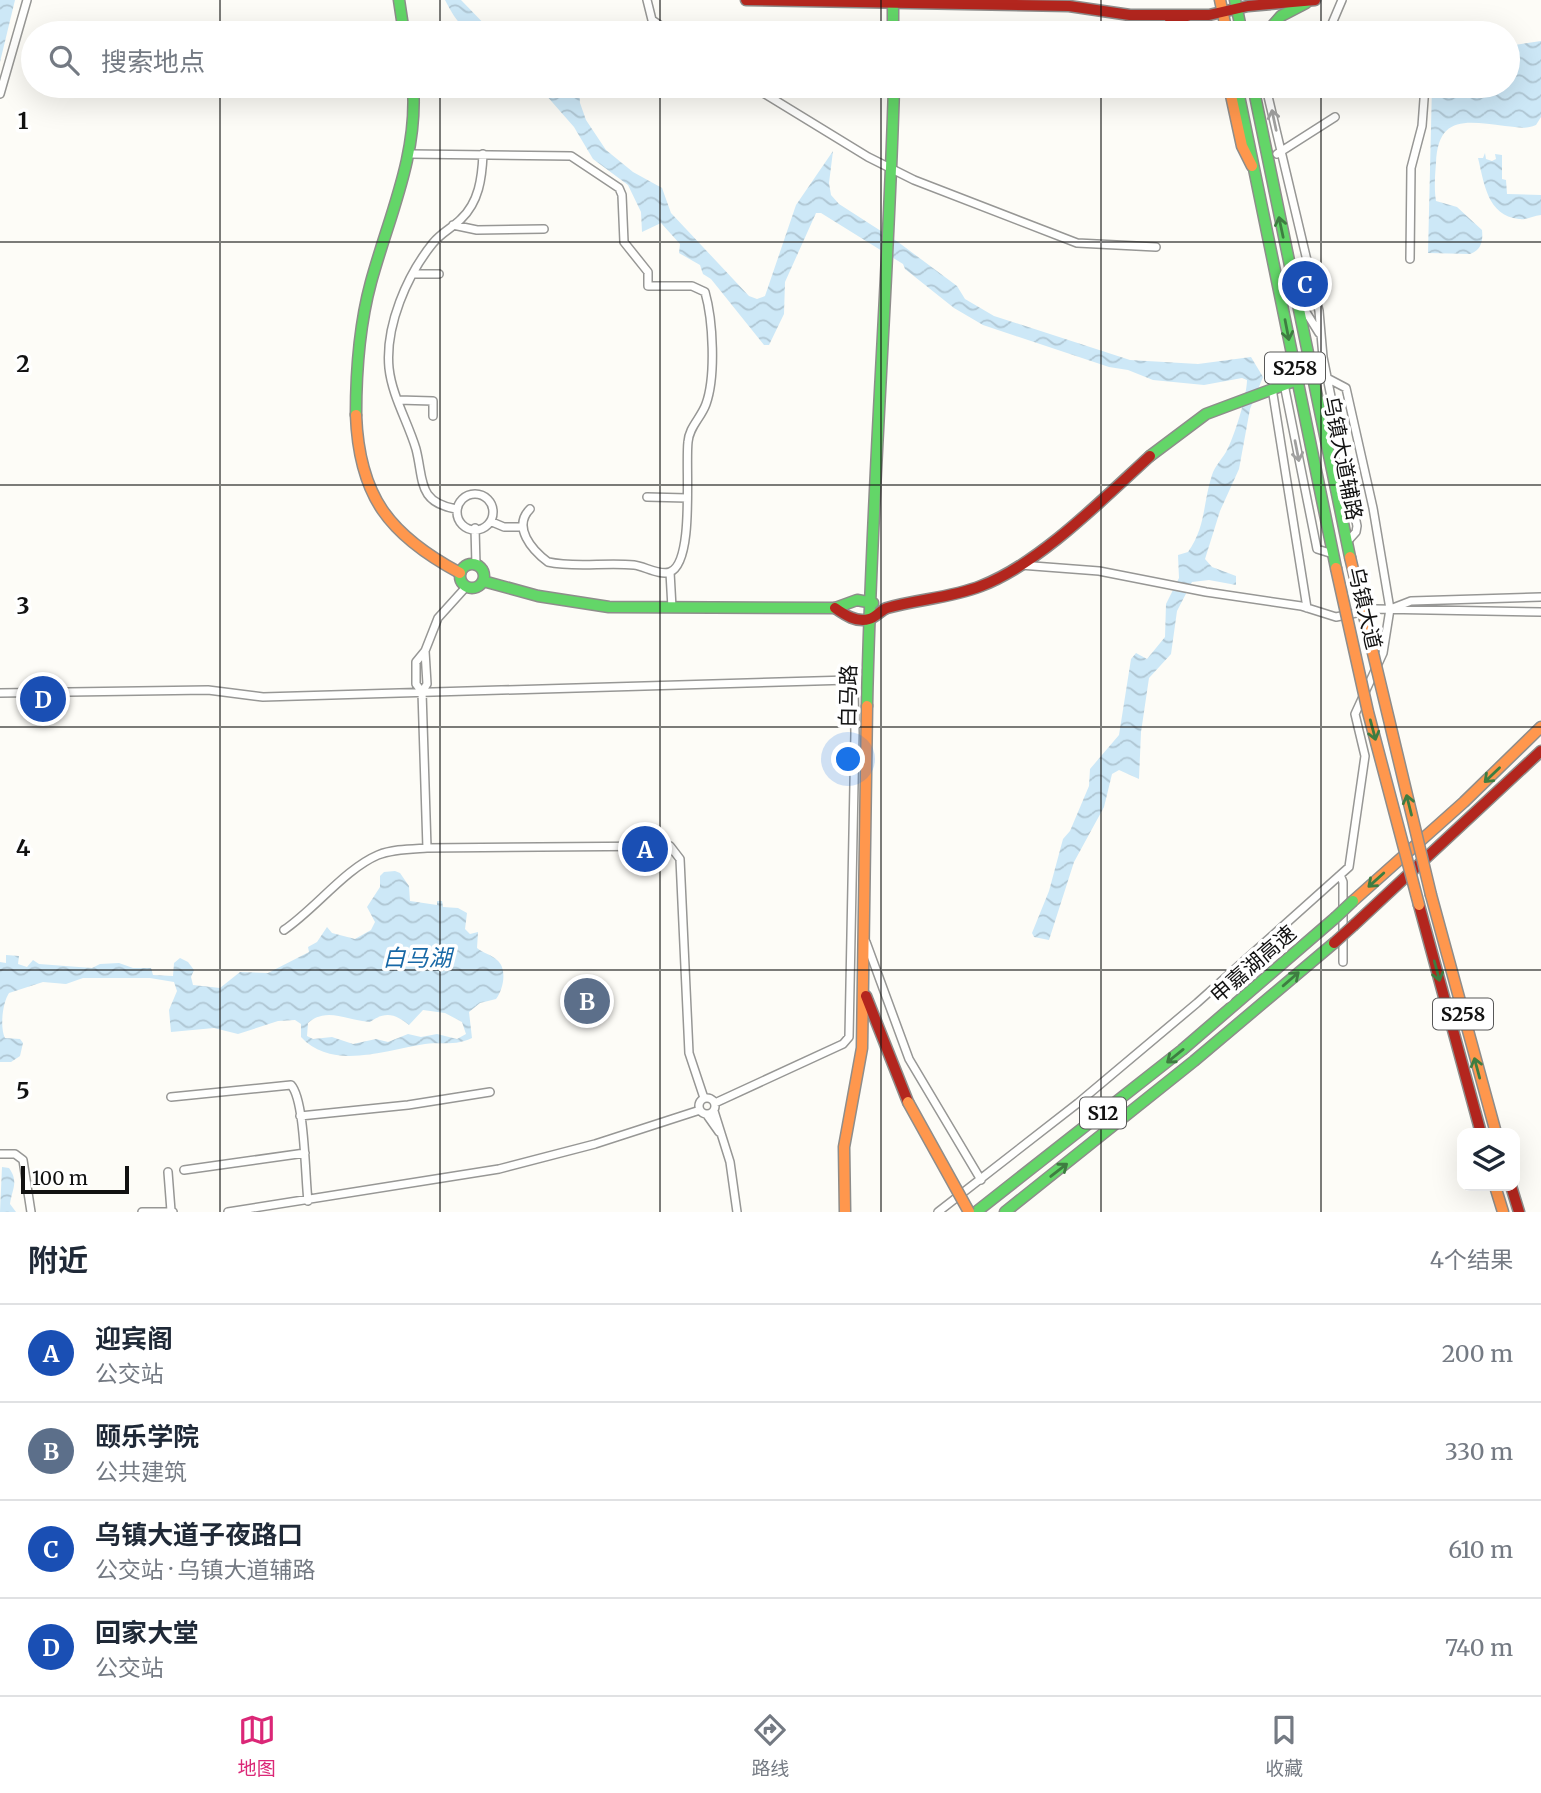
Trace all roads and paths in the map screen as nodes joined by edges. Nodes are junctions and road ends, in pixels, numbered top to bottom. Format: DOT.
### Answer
graph roads {
  1 [pos="27,0"];
  2 [pos="399,0"];
  3 [pos="647,0"];
  4 [pos="746,0"];
  5 [pos="1220,0"];
  6 [pos="1342,0"];
  7 [pos="893,1"];
  8 [pos="1311,1"];
  9 [pos="1236,4"];
  10 [pos="1223,13"];
  11 [pos="1150,15"];
  12 [pos="402,21"];
  13 [pos="653,21"];
  14 [pos="893,21"];
  15 [pos="1177,21"];
  16 [pos="1225,21"];
  17 [pos="1277,21"];
  18 [pos="1333,21"];
  19 [pos="0,94"];
  20 [pos="413,98"];
  21 [pos="772,98"];
  22 [pos="894,98"];
  23 [pos="1232,98"];
  24 [pos="1239,98"];
  25 [pos="1255,98"];
  26 [pos="1269,98"];
  27 [pos="1424,98"];
  28 [pos="1335,117"];
  29 [pos="1280,152"];
  30 [pos="410,154"];
  31 [pos="483,155"];
  32 [pos="1268,160"];
  33 [pos="1253,167"];
  34 [pos="892,169"];
  35 [pos="1275,198"];
  36 [pos="1260,201"];
  37 [pos="453,225"];
  38 [pos="544,229"];
  39 [pos="1156,247"];
  40 [pos="1410,259"];
  41 [pos="413,274"];
  42 [pos="439,274"];
  43 [pos="1296,296"];
  44 [pos="1320,333"];
  45 [pos="1327,378"];
  46 [pos="1297,380"];
  47 [pos="1284,384"];
  48 [pos="1270,389"];
  49 [pos="398,400"];
  50 [pos="433,416"];
  51 [pos="647,497"];
  52 [pos="687,498"];
  53 [pos="456,509"];
  54 [pos="530,509"];
  55 [pos="492,522"];
  56 [pos="523,527"];
  57 [pos="475,528"];
  58 [pos="1346,542"];
  59 [pos="1333,554"];
  60 [pos="476,565"];
  61 [pos="1020,565"];
  62 [pos="670,572"];
  63 [pos="460,573"];
  64 [pos="483,581"];
  65 [pos="466,587"];
  66 [pos="1541,597"];
  67 [pos="869,602"];
  68 [pos="672,608"];
  69 [pos="835,608"];
  70 [pos="885,608"];
  71 [pos="1307,608"];
  72 [pos="1390,609"];
  73 [pos="1541,612"];
  74 [pos="869,619"];
  75 [pos="425,651"];
  76 [pos="416,671"];
  77 [pos="427,671"];
  78 [pos="422,692"];
  79 [pos="0,693"];
  80 [pos="1541,727"];
  81 [pos="1541,751"];
  82 [pos="427,848"];
  83 [pos="1340,876"];
  84 [pos="284,930"];
  85 [pos="864,938"];
  86 [pos="1343,962"];
  87 [pos="863,987"];
  88 [pos="490,1092"];
  89 [pos="171,1097"];
  90 [pos="704,1098"];
  91 [pos="709,1110"];
  92 [pos="300,1116"];
  93 [pos="1479,1128"];
  94 [pos="1495,1128"];
  95 [pos="304,1153"];
  96 [pos="0,1154"];
  97 [pos="184,1170"];
  98 [pos="168,1172"];
  99 [pos="981,1180"];
  100 [pos="1497,1191"];
  101 [pos="1513,1191"];
  102 [pos="308,1201"];
  103 [pos="31,1212"];
  104 [pos="142,1212"];
  105 [pos="172,1212"];
  106 [pos="228,1212"];
  107 [pos="737,1212"];
  108 [pos="845,1212"];
  109 [pos="938,1212"];
  110 [pos="969,1212"];
  111 [pos="976,1212"];
  112 [pos="1005,1212"];
  113 [pos="1503,1212"];
  114 [pos="1519,1212"];
  1 -- 19 [label="street"];
  2 -- 12 [label="main road"];
  3 -- 13 [label="street"];
  4 -- 7 [label="main road"];
  5 -- 10 [label="main road"];
  6 -- 18 [label="street"];
  7 -- 11 [label="main road"];
  7 -- 14 [label="main road"];
  8 -- 9 [label="main road"];
  8 -- 17 [label="main road"];
  9 -- 10 [label="main road"];
  10 -- 11 [label="main road"];
  10 -- 16 [label="main road"];
  11 -- 15 [label="main road"];
  20 -- 30 [label="main road"];
  21 -- 34 [label="street"];
  22 -- 34 [label="main road, 白马路"];
  23 -- 33 [label="main road"];
  24 -- 33 [label="main road, 乌镇大道 / S258"];
  25 -- 32 [label="main road, 乌镇大道 / S258"];
  29 -- 26 [label="street, 乌镇大道辅路, one-way"];
  27 -- 40 [label="street"];
  28 -- 29 [label="street"];
  29 -- 32 [label="street"];
  29 -- 44 [label="street, 乌镇大道辅路"];
  30 -- 31 [label="street"];
  30 -- 63 [label="main road"];
  31 -- 37 [label="street"];
  31 -- 52 [label="street"];
  32 -- 35 [label="main road, 乌镇大道 / S258"];
  33 -- 36 [label="main road, 乌镇大道 / S258"];
  34 -- 39 [label="street"];
  34 -- 67 [label="main road, 白马路"];
  35 -- 36 [label="main road"];
  43 -- 35 [label="main road, 乌镇大道 / S258, one-way"];
  36 -- 46 [label="main road, 乌镇大道 / S258, one-way"];
  37 -- 38 [label="street"];
  37 -- 41 [label="street"];
  41 -- 42 [label="street"];
  41 -- 49 [label="street"];
  43 -- 44 [label="street"];
  43 -- 58 [label="main road, 乌镇大道 / S258"];
  44 -- 45 [label="street, 乌镇大道辅路"];
  45 -- 58 [label="street, 乌镇大道辅路"];
  45 -- 72 [label="street"];
  46 -- 47 [label="main road"];
  46 -- 59 [label="main road, 乌镇大道 / S258"];
  47 -- 48 [label="main road"];
  47 -- 59 [label="street, one-way"];
  48 -- 61 [label="main road"];
  48 -- 71 [label="street"];
  49 -- 50 [label="street"];
  49 -- 53 [label="street"];
  51 -- 52 [label="street"];
  52 -- 62 [label="street"];
  53 -- 55 [label="street"];
  53 -- 57 [label="street"];
  54 -- 56 [label="street"];
  55 -- 56 [label="street"];
  55 -- 57 [label="street"];
  56 -- 62 [label="street"];
  57 -- 60 [label="street"];
  94 -- 58 [label="main road, 乌镇大道 / S258, one-way, bridge"];
  59 -- 93 [label="main road, 乌镇大道 / S258, one-way, bridge"];
  60 -- 63 [label="main road"];
  60 -- 64 [label="main road"];
  61 -- 70 [label="main road"];
  61 -- 71 [label="street"];
  62 -- 68 [label="street"];
  63 -- 65 [label="main road"];
  64 -- 65 [label="main road"];
  64 -- 68 [label="main road"];
  65 -- 75 [label="street"];
  66 -- 72 [label="street"];
  67 -- 69 [label="main road"];
  67 -- 70 [label="main road"];
  67 -- 74 [label="main road, 白马路"];
  68 -- 69 [label="main road"];
  69 -- 74 [label="main road"];
  70 -- 74 [label="main road"];
  71 -- 72 [label="street"];
  72 -- 73 [label="street"];
  72 -- 83 [label="street"];
  74 -- 85 [label="main road, 白马路"];
  75 -- 76 [label="street"];
  75 -- 77 [label="street"];
  76 -- 77 [label="street"];
  76 -- 78 [label="street"];
  77 -- 78 [label="street"];
  78 -- 79 [label="street"];
  78 -- 82 [label="street"];
  78 -- 91 [label="street"];
  80 -- 111 [label="main road, 申嘉湖高速 / S12, one-way, bridge"];
  112 -- 81 [label="main road, 申嘉湖高速 / S12, one-way, bridge"];
  82 -- 84 [label="street"];
  82 -- 90 [label="street"];
  83 -- 86 [label="street"];
  83 -- 99 [label="street"];
  85 -- 87 [label="main road, 白马路"];
  85 -- 99 [label="street"];
  87 -- 108 [label="main road, 白马路"];
  87 -- 110 [label="main road, bridge"];
  88 -- 92 [label="street"];
  89 -- 92 [label="street"];
  90 -- 91 [label="street"];
  90 -- 91 [label="street"];
  91 -- 102 [label="street"];
  91 -- 107 [label="street"];
  92 -- 95 [label="street"];
  95 -- 97 [label="street"];
  95 -- 102 [label="street"];
  96 -- 103 [label="street"];
  98 -- 105 [label="street"];
  99 -- 109 [label="street"];
  100 -- 113 [label="main road"];
  101 -- 114 [label="main road"];
  102 -- 106 [label="street"];
  104 -- 105 [label="street"];
}
